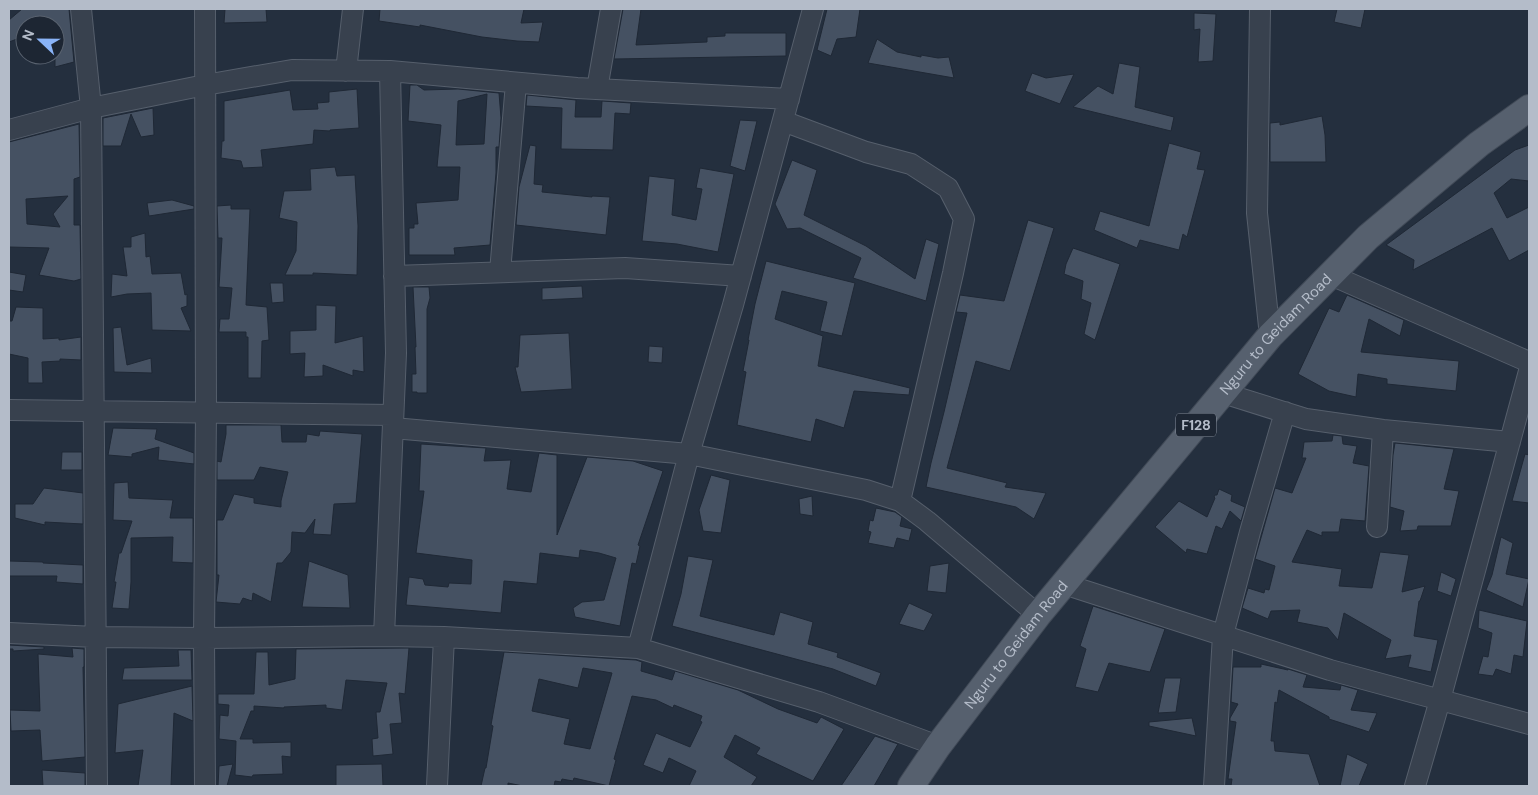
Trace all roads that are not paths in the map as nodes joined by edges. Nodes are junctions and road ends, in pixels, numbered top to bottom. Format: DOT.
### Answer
graph roads {
  1 [pos="82,9"];
  2 [pos="204,9"];
  3 [pos="353,9"];
  4 [pos="611,9"];
  5 [pos="813,9"];
  6 [pos="1260,9"];
  7 [pos="346,71"];
  8 [pos="390,72"];
  9 [pos="516,83"];
  10 [pos="204,85"];
  11 [pos="597,89"];
  12 [pos="789,99"];
  13 [pos="91,108"];
  14 [pos="1529,108"];
  15 [pos="783,121"];
  16 [pos="9,130"];
  17 [pos="500,272"];
  18 [pos="1331,274"];
  19 [pos="394,276"];
  20 [pos="741,276"];
  21 [pos="1270,336"];
  22 [pos="1529,362"];
  23 [pos="1529,371"];
  24 [pos="1223,393"];
  25 [pos="9,410"];
  26 [pos="94,411"];
  27 [pos="206,412"];
  28 [pos="1285,412"];
  29 [pos="393,422"];
  30 [pos="1383,430"];
  31 [pos="1510,442"];
  32 [pos="689,454"];
  33 [pos="900,501"];
  34 [pos="1377,527"];
  35 [pos="1064,584"];
  36 [pos="1038,616"];
  37 [pos="9,633"];
  38 [pos="1223,635"];
  39 [pos="384,636"];
  40 [pos="96,637"];
  41 [pos="444,637"];
  42 [pos="204,638"];
  43 [pos="638,648"];
  44 [pos="1440,700"];
  45 [pos="1529,724"];
  46 [pos="938,746"];
  47 [pos="97,786"];
  48 [pos="205,786"];
  49 [pos="437,786"];
  50 [pos="911,786"];
  51 [pos="1214,786"];
  52 [pos="1415,786"];
  1 -- 13 [label="street"];
  2 -- 10 [label="street"];
  3 -- 7 [label="street"];
  4 -- 11 [label="street"];
  5 -- 12 [label="street"];
  6 -- 21 [label="street"];
  7 -- 8 [label="street"];
  7 -- 10 [label="street"];
  8 -- 9 [label="street"];
  8 -- 19 [label="street"];
  9 -- 11 [label="street"];
  9 -- 17 [label="street"];
  10 -- 13 [label="street"];
  10 -- 27 [label="street"];
  11 -- 12 [label="street"];
  12 -- 15 [label="street"];
  13 -- 16 [label="street"];
  13 -- 26 [label="street"];
  14 -- 18 [label="main road, Nguru to Geidam Road / F128"];
  15 -- 20 [label="street"];
  15 -- 33 [label="street"];
  17 -- 19 [label="street"];
  17 -- 20 [label="street"];
  18 -- 21 [label="main road, Nguru to Geidam Road / F128"];
  18 -- 22 [label="street"];
  19 -- 29 [label="street"];
  20 -- 32 [label="street"];
  21 -- 24 [label="main road, Nguru to Geidam Road / F128"];
  23 -- 31 [label="street"];
  24 -- 28 [label="street"];
  24 -- 35 [label="main road, Nguru to Geidam Road / F128"];
  25 -- 26 [label="street"];
  26 -- 27 [label="street"];
  26 -- 40 [label="street"];
  27 -- 29 [label="street"];
  27 -- 42 [label="street"];
  28 -- 30 [label="street"];
  28 -- 38 [label="street"];
  29 -- 32 [label="street"];
  29 -- 39 [label="street"];
  30 -- 31 [label="street"];
  30 -- 34 [label="street"];
  31 -- 44 [label="street"];
  32 -- 33 [label="street"];
  32 -- 43 [label="street"];
  33 -- 36 [label="street"];
  35 -- 36 [label="main road, Nguru to Geidam Road / F128"];
  35 -- 38 [label="street"];
  36 -- 46 [label="main road, Nguru to Geidam Road / F128"];
  37 -- 40 [label="street"];
  38 -- 44 [label="street"];
  38 -- 51 [label="street"];
  39 -- 41 [label="street"];
  39 -- 42 [label="street"];
  40 -- 42 [label="street"];
  40 -- 47 [label="street"];
  41 -- 43 [label="street"];
  41 -- 49 [label="street"];
  42 -- 48 [label="street"];
  43 -- 46 [label="street"];
  44 -- 45 [label="street"];
  44 -- 52 [label="street"];
  46 -- 50 [label="main road, Nguru to Geidam Road / F128"];
}
